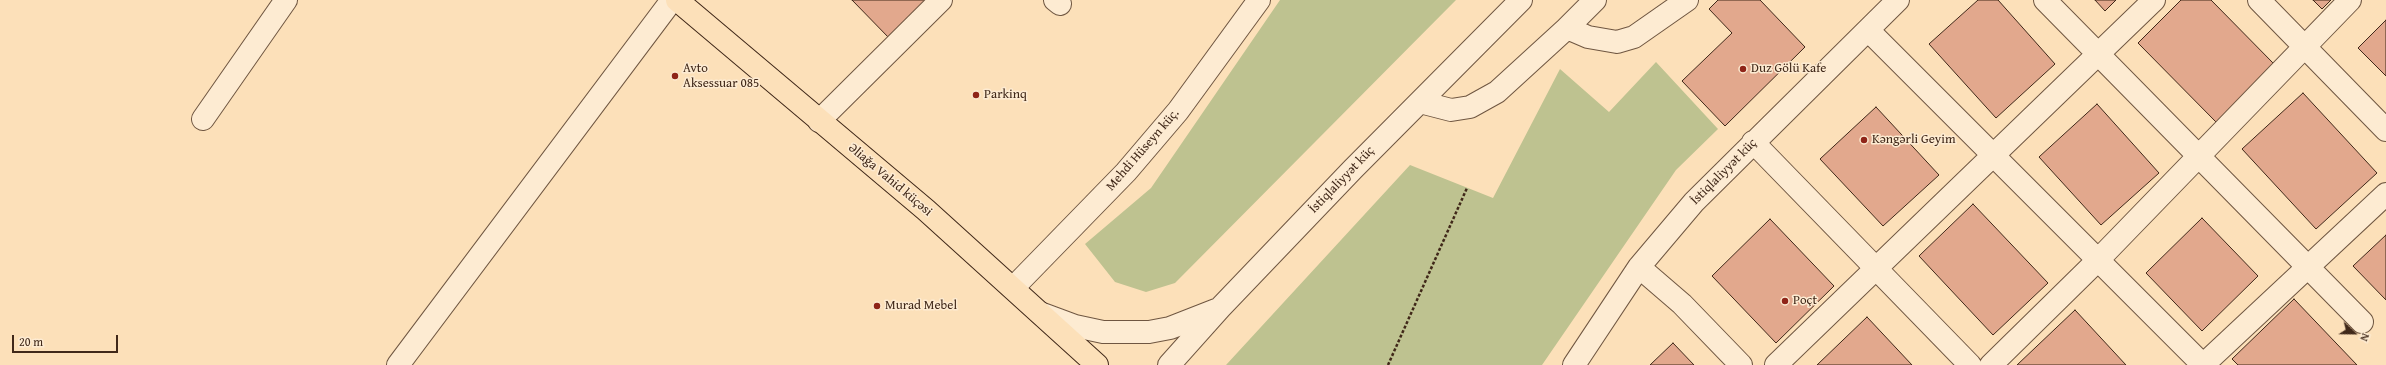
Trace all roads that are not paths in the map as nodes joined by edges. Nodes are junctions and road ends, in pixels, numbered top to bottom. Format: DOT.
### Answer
graph roads {
  1 [pos="286,0"];
  2 [pos="672,0"];
  3 [pos="677,0"];
  4 [pos="941,0"];
  5 [pos="1259,0"];
  6 [pos="1521,0"];
  7 [pos="1595,0"];
  8 [pos="1688,0"];
  9 [pos="1898,0"];
  10 [pos="2045,0"];
  11 [pos="2154,0"];
  12 [pos="2259,0"];
  13 [pos="2350,0"];
  14 [pos="1566,28"];
  15 [pos="1868,30"];
  16 [pos="2305,47"];
  17 [pos="2098,54"];
  18 [pos="1420,102"];
  19 [pos="203,119"];
  20 [pos="819,121"];
  21 [pos="2386,130"];
  22 [pos="1753,142"];
  23 [pos="1993,155"];
  24 [pos="2198,157"];
  25 [pos="2386,194"];
  26 [pos="2098,260"];
  27 [pos="1639,267"];
  28 [pos="1877,267"];
  29 [pos="2307,268"];
  30 [pos="1013,288"];
  31 [pos="1220,308"];
  32 [pos="1040,313"];
  33 [pos="2362,322"];
  34 [pos="398,365"];
  35 [pos="1098,365"];
  36 [pos="1169,365"];
  37 [pos="1574,365"];
  38 [pos="1741,365"];
  39 [pos="1776,365"];
  40 [pos="1970,365"];
  41 [pos="1991,365"];
  42 [pos="2203,365"];
  1 -- 19 [label="street"];
  2 -- 34 [label="street"];
  3 -- 20 [label="main road, Əliağa Vahid küçəsi"];
  4 -- 20 [label="street"];
  5 -- 30 [label="street, Mehdi Hüseyn küç."];
  6 -- 18 [label="street, İstiqlaliyyət küç"];
  7 -- 14 [label="street"];
  8 -- 14 [label="street"];
  9 -- 15 [label="street, İstiqlaliyyət küç"];
  10 -- 17 [label="street"];
  11 -- 17 [label="street"];
  12 -- 16 [label="street"];
  13 -- 16 [label="street"];
  14 -- 18 [label="street"];
  15 -- 22 [label="street, İstiqlaliyyət küç"];
  15 -- 23 [label="street"];
  16 -- 21 [label="street"];
  16 -- 24 [label="street"];
  17 -- 23 [label="street"];
  17 -- 24 [label="street"];
  18 -- 31 [label="street, İstiqlaliyyət küç"];
  20 -- 30 [label="main road, Əliağa Vahid küçəsi"];
  22 -- 27 [label="street, İstiqlaliyyət küç"];
  22 -- 28 [label="street"];
  23 -- 26 [label="street"];
  23 -- 28 [label="street"];
  24 -- 26 [label="street"];
  24 -- 29 [label="street"];
  25 -- 29 [label="street"];
  26 -- 41 [label="street"];
  26 -- 42 [label="street"];
  27 -- 37 [label="street, İstiqlaliyyət küç"];
  27 -- 38 [label="street"];
  28 -- 39 [label="street"];
  28 -- 40 [label="street"];
  29 -- 33 [label="street"];
  29 -- 42 [label="street"];
  30 -- 32 [label="main road, Əliağa Vahid küçəsi"];
  31 -- 32 [label="street"];
  31 -- 36 [label="street, İstiqlaliyyət küç"];
  32 -- 35 [label="main road, Əliağa Vahid küçəsi"];
}
